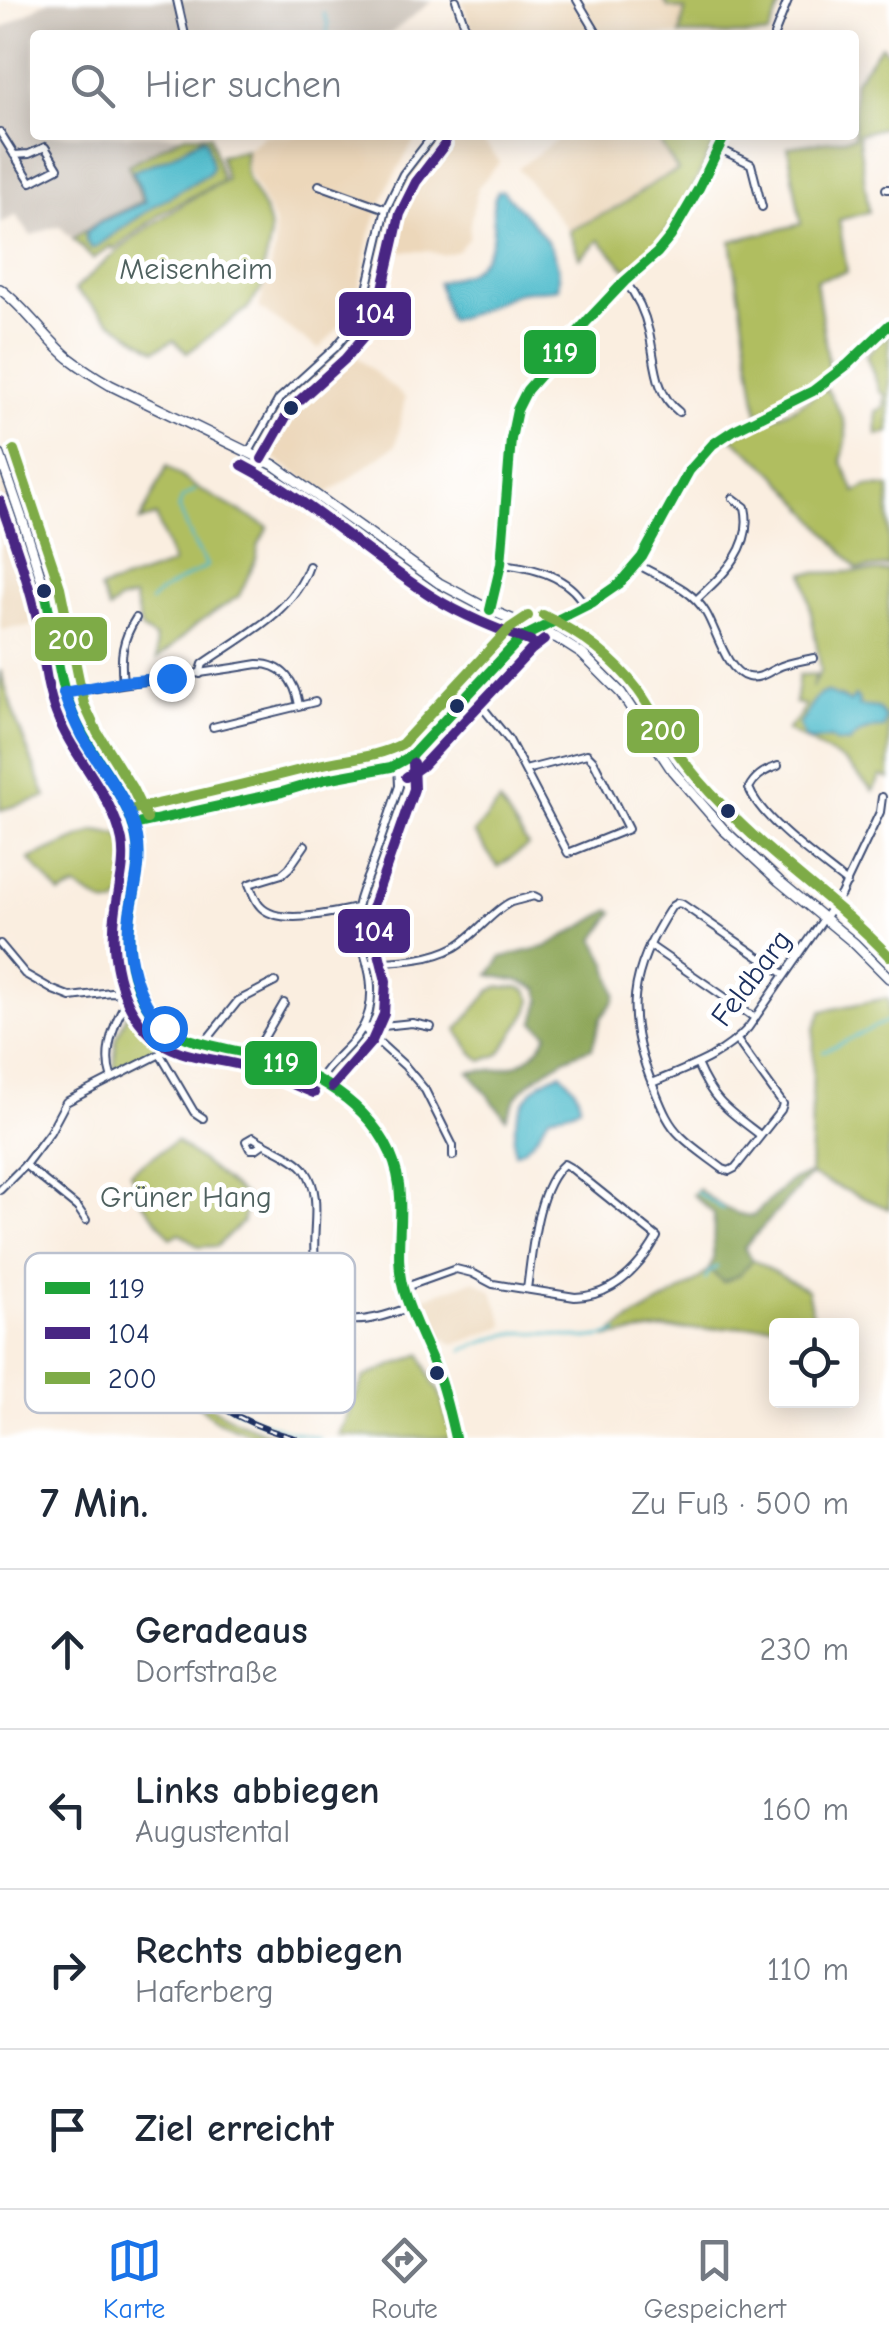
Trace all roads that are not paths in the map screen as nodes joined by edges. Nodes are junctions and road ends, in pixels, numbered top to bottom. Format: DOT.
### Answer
graph roads {
  1 [pos="177,0"];
  2 [pos="456,0"];
  3 [pos="578,0"];
  4 [pos="788,0"];
  5 [pos="184,30"];
  6 [pos="466,30"];
  7 [pos="595,30"];
  8 [pos="776,30"];
  9 [pos="0,132"];
  10 [pos="429,140"];
  11 [pos="722,140"];
  12 [pos="718,148"];
  13 [pos="14,155"];
  14 [pos="319,184"];
  15 [pos="762,207"];
  16 [pos="386,209"];
  17 [pos="625,282"];
  18 [pos="0,289"];
  19 [pos="889,326"];
  20 [pos="678,412"];
  21 [pos="249,452"];
  22 [pos="0,455"];
  23 [pos="734,498"];
  24 [pos="501,564"];
  25 [pos="638,564"];
  26 [pos="309,566"];
  27 [pos="697,599"];
  28 [pos="585,608"];
  29 [pos="490,610"];
  30 [pos="136,618"];
  31 [pos="536,628"];
  32 [pos="814,658"];
  33 [pos="200,674"];
  34 [pos="123,682"];
  35 [pos="64,693"];
  36 [pos="471,693"];
  37 [pos="316,702"];
  38 [pos="300,705"];
  39 [pos="213,727"];
  40 [pos="398,764"];
  41 [pos="778,766"];
  42 [pos="525,770"];
  43 [pos="882,797"];
  44 [pos="134,825"];
  45 [pos="305,845"];
  46 [pos="847,882"];
  47 [pos="538,898"];
  48 [pos="357,908"];
  49 [pos="824,918"];
  50 [pos="0,944"];
  51 [pos="648,945"];
  52 [pos="369,963"];
  53 [pos="784,974"];
  54 [pos="889,978"];
  55 [pos="276,982"];
  56 [pos="134,992"];
  57 [pos="284,1003"];
  58 [pos="755,1018"];
  59 [pos="431,1026"];
  60 [pos="362,1028"];
  61 [pos="176,1035"];
  62 [pos="737,1040"];
  63 [pos="204,1043"];
  64 [pos="255,1053"];
  65 [pos="160,1054"];
  66 [pos="696,1064"];
  67 [pos="112,1076"];
  68 [pos="320,1079"];
  69 [pos="652,1083"];
  70 [pos="203,1118"];
  71 [pos="760,1136"];
  72 [pos="262,1144"];
  73 [pos="453,1156"];
  74 [pos="26,1165"];
  75 [pos="0,1190"];
  76 [pos="86,1220"];
  77 [pos="314,1253"];
  78 [pos="403,1288"];
  79 [pos="527,1289"];
  80 [pos="410,1307"];
  81 [pos="355,1320"];
  82 [pos="455,1438"];
  1 -- 5 [label="street"];
  2 -- 6 [label="street"];
  3 -- 7 [label="street"];
  4 -- 8 [label="street"];
  9 -- 13 [label="street"];
  10 -- 16 [label="street"];
  11 -- 12 [label="street"];
  12 -- 15 [label="street"];
  12 -- 17 [label="street"];
  13 -- 13 [label="street"];
  14 -- 16 [label="street"];
  16 -- 21 [label="street"];
  17 -- 20 [label="street"];
  17 -- 24 [label="street"];
  18 -- 21 [label="street"];
  19 -- 25 [label="street"];
  21 -- 29 [label="street"];
  22 -- 35 [label="street"];
  23 -- 27 [label="street"];
  24 -- 28 [label="street"];
  24 -- 29 [label="street"];
  25 -- 27 [label="street"];
  25 -- 28 [label="street"];
  26 -- 33 [label="street"];
  27 -- 32 [label="street"];
  28 -- 31 [label="street"];
  29 -- 31 [label="street"];
  30 -- 34 [label="street"];
  31 -- 36 [label="street"];
  31 -- 49 [label="street"];
  33 -- 34 [label="street"];
  33 -- 38 [label="street"];
  34 -- 35 [label="street"];
  35 -- 44 [label="street"];
  36 -- 40 [label="street"];
  36 -- 42 [label="street"];
  37 -- 38 [label="street"];
  38 -- 39 [label="street"];
  40 -- 44 [label="street"];
  40 -- 48 [label="street"];
  41 -- 46 [label="street"];
  42 -- 42 [label="street"];
  43 -- 46 [label="street, Feldbarg"];
  44 -- 56 [label="street"];
  45 -- 48 [label="street"];
  46 -- 49 [label="street, Feldbarg"];
  47 -- 52 [label="street"];
  48 -- 52 [label="street"];
  49 -- 53 [label="street, Feldbarg"];
  49 -- 54 [label="street"];
  50 -- 56 [label="street"];
  51 -- 53 [label="street"];
  51 -- 58 [label="street"];
  51 -- 69 [label="street"];
  52 -- 60 [label="street"];
  53 -- 58 [label="street, Feldbarg"];
  55 -- 63 [label="street"];
  56 -- 61 [label="street"];
  56 -- 67 [label="street"];
  57 -- 64 [label="street"];
  58 -- 62 [label="street, Feldbarg"];
  59 -- 60 [label="street"];
  60 -- 68 [label="street"];
  60 -- 73 [label="street"];
  61 -- 63 [label="street"];
  61 -- 65 [label="street"];
  62 -- 66 [label="street, Feldbarg"];
  62 -- 71 [label="street"];
  63 -- 64 [label="street"];
  64 -- 68 [label="street"];
  65 -- 67 [label="street"];
  65 -- 70 [label="street"];
  66 -- 69 [label="street, Feldbarg"];
  66 -- 71 [label="street"];
  67 -- 74 [label="street"];
  68 -- 78 [label="street"];
  69 -- 71 [label="street"];
  72 -- 77 [label="street"];
  74 -- 75 [label="street"];
  74 -- 76 [label="street"];
  78 -- 79 [label="street"];
  78 -- 80 [label="street"];
  79 -- 79 [label="street"];
  80 -- 81 [label="street"];
  80 -- 82 [label="street"];
}
